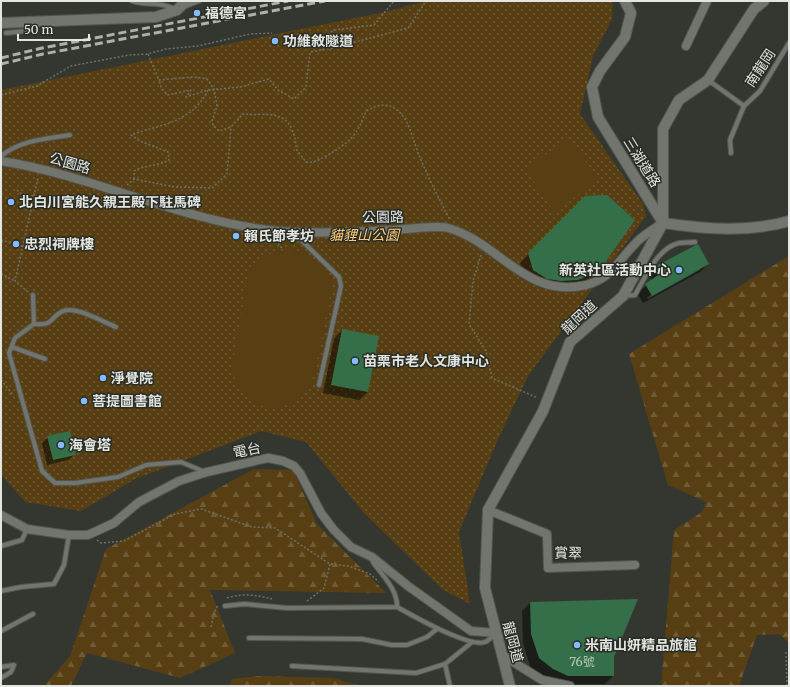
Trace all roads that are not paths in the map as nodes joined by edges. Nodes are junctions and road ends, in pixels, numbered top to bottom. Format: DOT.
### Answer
graph roads {
  1 [pos="132,1"];
  2 [pos="186,1"];
  3 [pos="198,1"];
  4 [pos="625,1"];
  5 [pos="706,1"];
  6 [pos="764,1"];
  7 [pos="755,5"];
  8 [pos="177,10"];
  9 [pos="26,22"];
  10 [pos="1,23"];
  11 [pos="6,33"];
  12 [pos="789,43"];
  13 [pos="686,46"];
  14 [pos="708,80"];
  15 [pos="744,106"];
  16 [pos="70,136"];
  17 [pos="731,153"];
  18 [pos="1,156"];
  19 [pos="1,161"];
  20 [pos="789,221"];
  21 [pos="663,222"];
  22 [pos="292,231"];
  23 [pos="695,242"];
  24 [pos="33,295"];
  25 [pos="623,296"];
  26 [pos="34,324"];
  27 [pos="116,327"];
  28 [pos="12,347"];
  29 [pos="45,359"];
  30 [pos="319,385"];
  31 [pos="207,472"];
  32 [pos="488,510"];
  33 [pos="1,515"];
  34 [pos="27,528"];
  35 [pos="69,535"];
  36 [pos="1,546"];
  37 [pos="372,557"];
  38 [pos="635,565"];
  39 [pos="1,591"];
  40 [pos="225,606"];
  41 [pos="397,606"];
  42 [pos="33,614"];
  43 [pos="437,629"];
  44 [pos="1,631"];
  45 [pos="496,633"];
  46 [pos="249,638"];
  47 [pos="471,643"];
  48 [pos="502,655"];
  49 [pos="445,664"];
  50 [pos="292,666"];
  51 [pos="1,667"];
  52 [pos="1,678"];
  53 [pos="450,686"];
  54 [pos="510,686"];
  55 [pos="568,686"];
  1 -- 8 [label="lane"];
  2 -- 8 [label="street"];
  3 -- 8 [label="lane"];
  4 -- 21 [label="street, 三湖道路"];
  5 -- 13 [label="street"];
  6 -- 7 [label="street, 龍岡道"];
  7 -- 14 [label="street, 龍岡道"];
  8 -- 9 [label="street"];
  9 -- 10 [label="street"];
  9 -- 11 [label="lane"];
  12 -- 15 [label="lane, 南龍岡"];
  14 -- 15 [label="lane, 南龍岡"];
  14 -- 21 [label="street, 龍岡道"];
  15 -- 17 [label="lane"];
  16 -- 18 [label="lane"];
  19 -- 22 [label="street, 公園路"];
  20 -- 21 [label="street"];
  21 -- 22 [label="street, 公園路"];
  21 -- 25 [label="street, 龍岡道"];
  22 -- 30 [label="lane"];
  23 -- 25 [label="lane"];
  24 -- 26 [label="lane"];
  25 -- 32 [label="street, 龍岡道"];
  26 -- 27 [label="lane"];
  26 -- 28 [label="lane"];
  28 -- 29 [label="lane"];
  28 -- 31 [label="lane"];
  31 -- 35 [label="street, 電台"];
  31 -- 37 [label="street, 電台"];
  32 -- 38 [label="street, 賞翠"];
  32 -- 45 [label="street, 龍岡道"];
  33 -- 34 [label="street, 電台"];
  34 -- 35 [label="street, 電台"];
  34 -- 36 [label="lane"];
  35 -- 39 [label="lane"];
  37 -- 41 [label="lane"];
  37 -- 45 [label="street, 電台"];
  40 -- 41 [label="lane"];
  41 -- 43 [label="lane"];
  42 -- 44 [label="lane"];
  43 -- 46 [label="lane"];
  43 -- 47 [label="lane"];
  45 -- 47 [label="lane"];
  45 -- 48 [label="street, 龍岡道"];
  47 -- 49 [label="lane"];
  48 -- 54 [label="street, 龍岡道"];
  48 -- 55 [label="street"];
  49 -- 50 [label="lane"];
  49 -- 53 [label="lane"];
  51 -- 52 [label="lane"];
}
